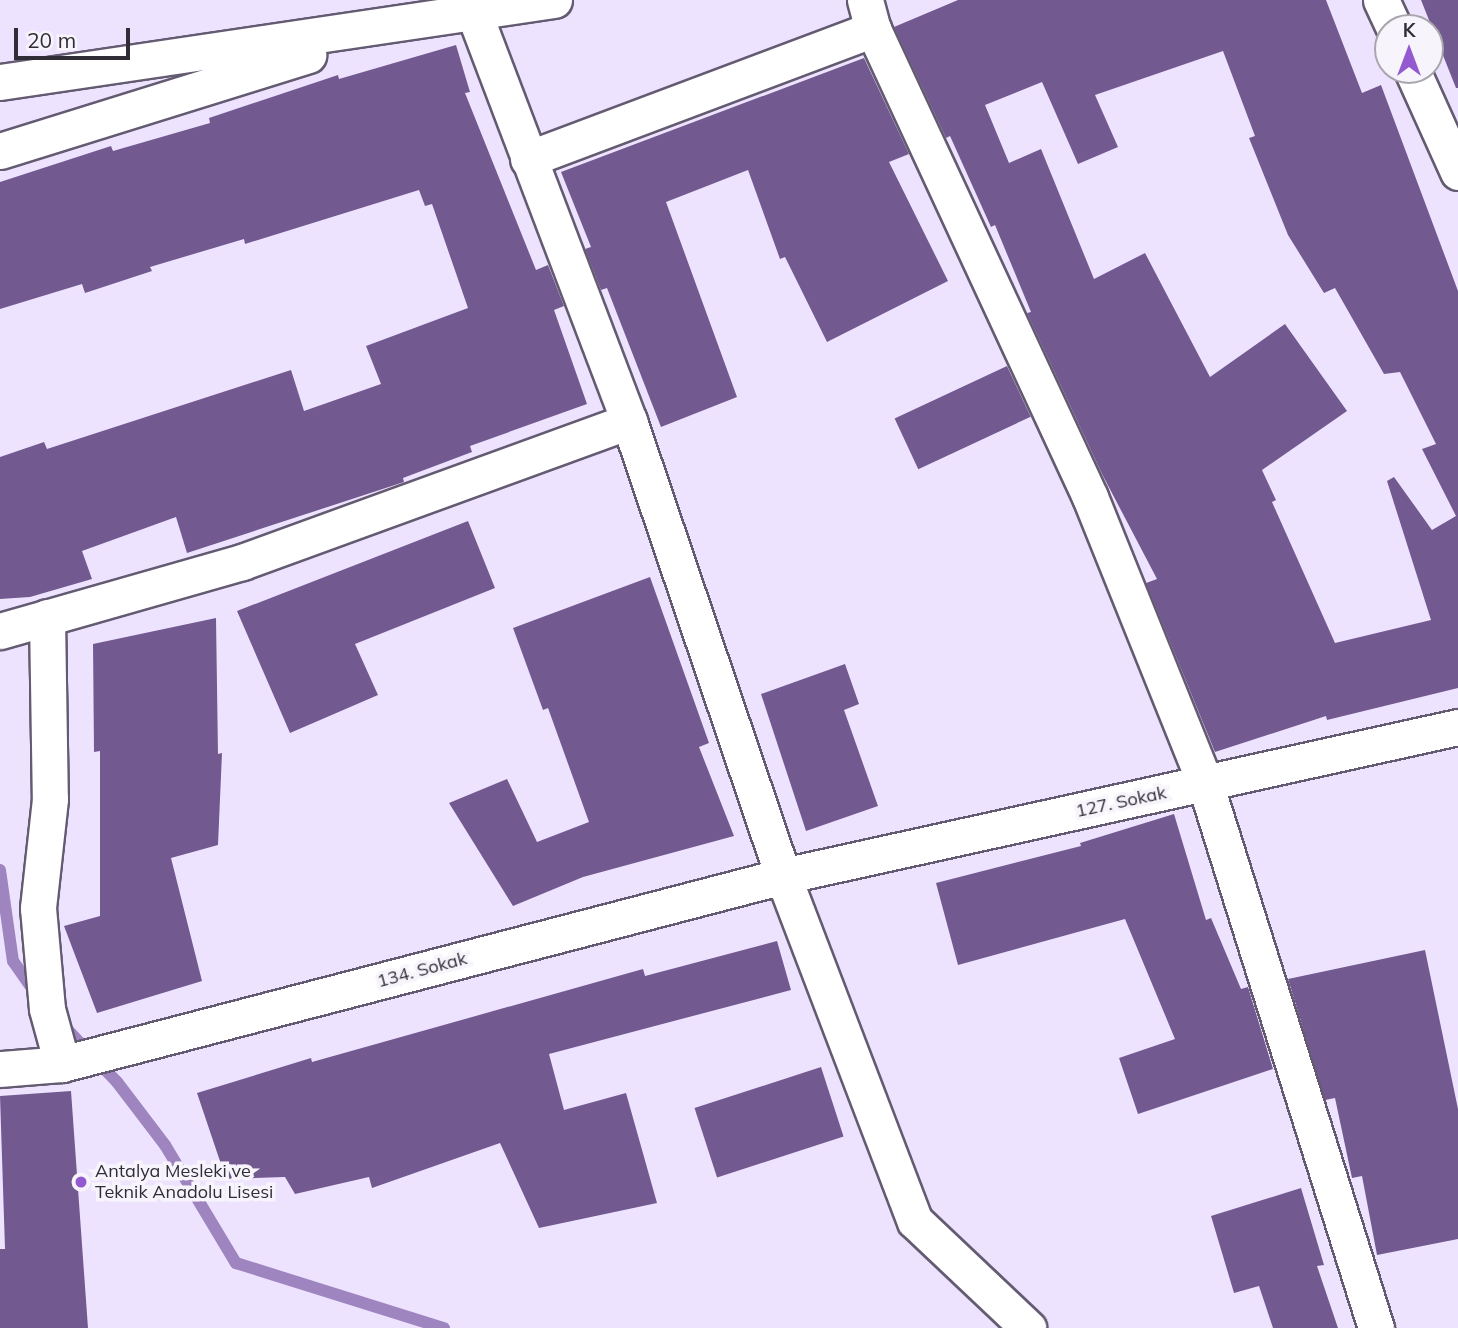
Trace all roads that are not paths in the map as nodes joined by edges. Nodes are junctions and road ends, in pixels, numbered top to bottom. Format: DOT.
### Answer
graph roads {
  1 [pos="554,0"];
  2 [pos="471,6"];
  3 [pos="869,15"];
  4 [pos="426,20"];
  5 [pos="0,82"];
  6 [pos="1418,84"];
  7 [pos="0,151"];
  8 [pos="528,159"];
  9 [pos="1458,172"];
  10 [pos="629,421"];
  11 [pos="47,617"];
  12 [pos="0,631"];
  13 [pos="1458,727"];
  14 [pos="1205,783"];
  15 [pos="783,876"];
  16 [pos="62,1064"];
  17 [pos="0,1069"];
  18 [pos="1028,1328"];
  19 [pos="1376,1328"];
  1 -- 2 [label="street"];
  2 -- 4 [label="street"];
  2 -- 8 [label="street"];
  3 -- 8 [label="street"];
  3 -- 14 [label="street"];
  4 -- 5 [label="street"];
  4 -- 7 [label="street"];
  6 -- 9 [label="street"];
  8 -- 10 [label="street"];
  10 -- 11 [label="street"];
  10 -- 15 [label="street"];
  11 -- 12 [label="street"];
  11 -- 16 [label="street"];
  13 -- 14 [label="street, 127. Sokak"];
  14 -- 15 [label="street, 127. Sokak"];
  14 -- 19 [label="street"];
  15 -- 16 [label="street, 134. Sokak"];
  15 -- 18 [label="street"];
  16 -- 17 [label="street, 134. Sokak"];
}
